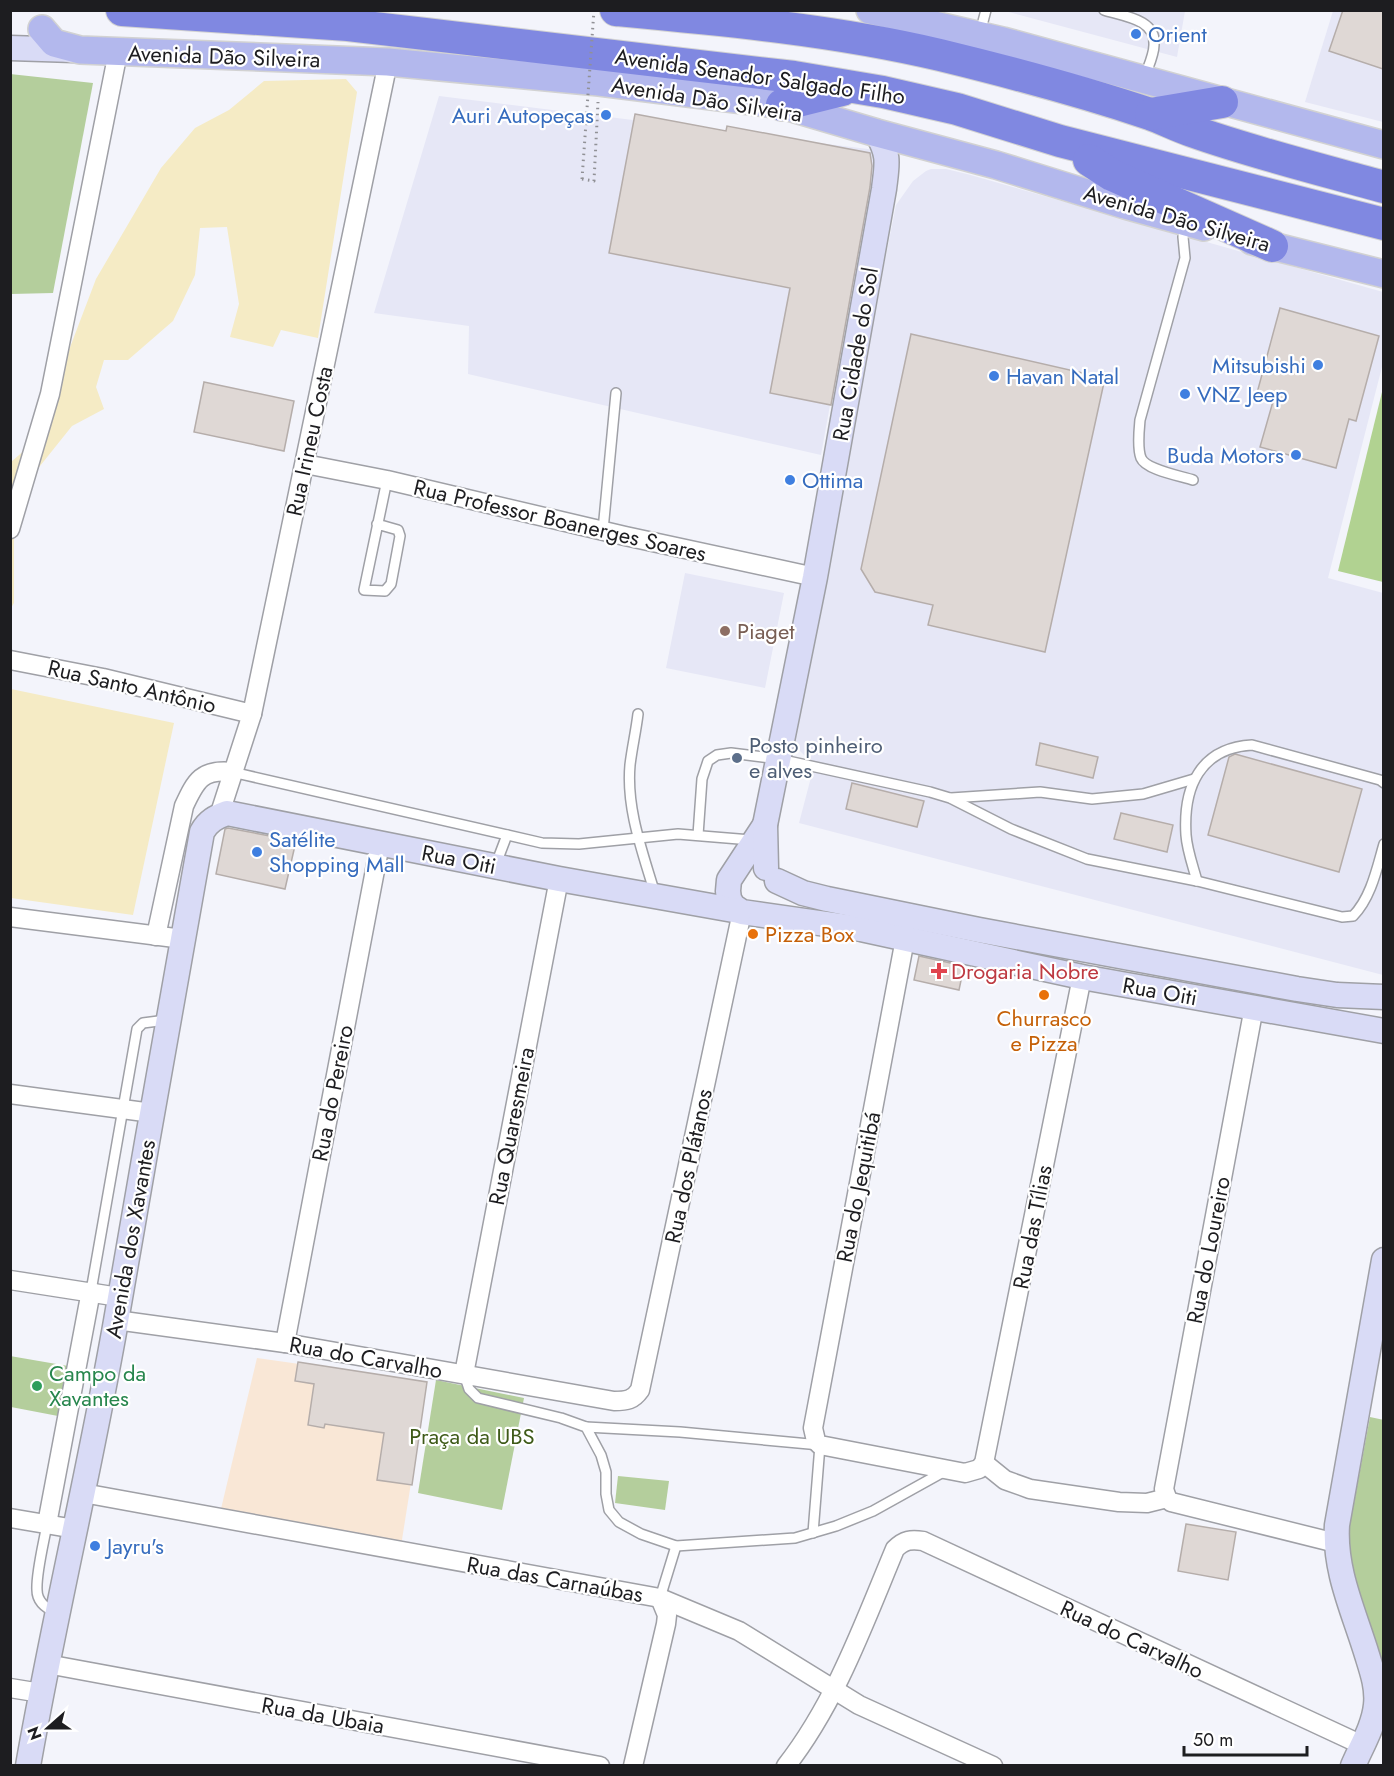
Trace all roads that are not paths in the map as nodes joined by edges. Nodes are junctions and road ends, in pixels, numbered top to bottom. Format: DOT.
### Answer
graph roads {
  1 [pos="122,10"];
  2 [pos="616,10"];
  3 [pos="870,10"];
  4 [pos="1104,10"];
  5 [pos="935,18"];
  6 [pos="982,23"];
  7 [pos="42,29"];
  8 [pos="10,48"];
  9 [pos="80,50"];
  10 [pos="118,52"];
  11 [pos="388,62"];
  12 [pos="1144,80"];
  13 [pos="855,87"];
  14 [pos="1222,102"];
  15 [pos="782,105"];
  16 [pos="1151,114"];
  17 [pos="877,133"];
  18 [pos="1060,141"];
  19 [pos="1383,145"];
  20 [pos="1383,187"];
  21 [pos="1185,222"];
  22 [pos="1383,224"];
  23 [pos="1272,246"];
  24 [pos="1383,273"];
  25 [pos="616,393"];
  26 [pos="304,464"];
  27 [pos="387,480"];
  28 [pos="1193,480"];
  29 [pos="377,524"];
  30 [pos="10,529"];
  31 [pos="603,531"];
  32 [pos="815,577"];
  33 [pos="10,660"];
  34 [pos="252,714"];
  35 [pos="638,714"];
  36 [pos="779,759"];
  37 [pos="232,772"];
  38 [pos="1194,779"];
  39 [pos="1383,783"];
  40 [pos="950,798"];
  41 [pos="215,818"];
  42 [pos="761,833"];
  43 [pos="507,836"];
  44 [pos="698,836"];
  45 [pos="639,838"];
  46 [pos="380,844"];
  47 [pos="1383,844"];
  48 [pos="495,866"];
  49 [pos="772,874"];
  50 [pos="732,875"];
  51 [pos="559,879"];
  52 [pos="1197,881"];
  53 [pos="664,896"];
  54 [pos="747,912"];
  55 [pos="10,917"];
  56 [pos="156,936"];
  57 [pos="183,939"];
  58 [pos="905,939"];
  59 [pos="1082,977"];
  60 [pos="1383,997"];
  61 [pos="1254,1008"];
  62 [pos="168,1020"];
  63 [pos="1383,1031"];
  64 [pos="10,1094"];
  65 [pos="124,1110"];
  66 [pos="152,1113"];
  67 [pos="1383,1260"];
  68 [pos="10,1280"];
  69 [pos="91,1292"];
  70 [pos="118,1308"];
  71 [pos="285,1343"];
  72 [pos="464,1374"];
  73 [pos="614,1401"];
  74 [pos="68,1414"];
  75 [pos="97,1420"];
  76 [pos="586,1427"];
  77 [pos="816,1440"];
  78 [pos="59,1460"];
  79 [pos="88,1465"];
  80 [pos="978,1467"];
  81 [pos="948,1469"];
  82 [pos="83,1492"];
  83 [pos="1166,1496"];
  84 [pos="10,1518"];
  85 [pos="47,1524"];
  86 [pos="75,1529"];
  87 [pos="813,1533"];
  88 [pos="1336,1543"];
  89 [pos="676,1546"];
  90 [pos="660,1598"];
  91 [pos="58,1613"];
  92 [pos="47,1664"];
  93 [pos="10,1689"];
  94 [pos="836,1689"];
  95 [pos="41,1693"];
  96 [pos="1357,1755"];
  97 [pos="28,1766"];
  98 [pos="600,1766"];
  99 [pos="633,1766"];
  100 [pos="786,1766"];
  101 [pos="993,1766"];
  1 -- 13 [label="highway, Avenida Senador Salgado Filho"];
  2 -- 16 [label="highway, Avenida Senador Salgado Filho"];
  3 -- 5 [label="main road"];
  4 -- 12 [label="lane"];
  5 -- 6 [label="main road"];
  6 -- 12 [label="main road"];
  7 -- 9 [label="main road"];
  8 -- 9 [label="main road, Avenida Dão Silveira"];
  9 -- 10 [label="main road, Avenida Dão Silveira"];
  10 -- 11 [label="main road, Avenida Dão Silveira"];
  10 -- 30 [label="street"];
  11 -- 15 [label="main road, Avenida Dão Silveira"];
  11 -- 26 [label="street, Rua Irineu Costa"];
  12 -- 14 [label="main road"];
  13 -- 15 [label="highway"];
  13 -- 18 [label="highway, Avenida Senador Salgado Filho"];
  14 -- 16 [label="highway"];
  14 -- 19 [label="main road"];
  15 -- 17 [label="main road, Avenida Dão Silveira"];
  16 -- 20 [label="highway, Avenida Senador Salgado Filho"];
  17 -- 21 [label="main road, Avenida Dão Silveira"];
  17 -- 32 [label="main road, Rua Cidade do Sol"];
  18 -- 22 [label="highway, Avenida Senador Salgado Filho"];
  18 -- 23 [label="highway"];
  21 -- 23 [label="main road, Avenida Dão Silveira"];
  21 -- 28 [label="lane"];
  23 -- 24 [label="main road, Avenida Dão Silveira"];
  25 -- 31 [label="lane"];
  26 -- 27 [label="street, Rua Professor Boanerges Soares"];
  26 -- 34 [label="street, Rua Irineu Costa"];
  27 -- 29 [label="lane"];
  27 -- 31 [label="street, Rua Professor Boanerges Soares"];
  29 -- 29 [label="lane"];
  31 -- 32 [label="street, Rua Professor Boanerges Soares"];
  32 -- 36 [label="main road, Rua Cidade do Sol"];
  33 -- 34 [label="street, Rua Santo Antônio"];
  34 -- 37 [label="street, Rua Irineu Costa"];
  35 -- 45 [label="lane"];
  36 -- 40 [label="lane"];
  36 -- 42 [label="main road, Rua Cidade do Sol"];
  36 -- 44 [label="lane"];
  37 -- 41 [label="street, Rua Irineu Costa"];
  37 -- 43 [label="lane"];
  37 -- 56 [label="street"];
  38 -- 39 [label="lane"];
  38 -- 40 [label="lane"];
  38 -- 52 [label="lane"];
  40 -- 52 [label="lane"];
  41 -- 46 [label="main road, Rua Oiti"];
  41 -- 57 [label="main road, Avenida dos Xavantes"];
  42 -- 44 [label="lane"];
  42 -- 49 [label="main road, Rua Cidade do Sol"];
  42 -- 50 [label="main road, Rua Cidade do Sol"];
  43 -- 45 [label="lane"];
  43 -- 48 [label="lane"];
  44 -- 45 [label="lane"];
  45 -- 53 [label="lane"];
  46 -- 48 [label="main road, Rua Oiti"];
  46 -- 71 [label="street, Rua do Pereiro"];
  47 -- 52 [label="lane"];
  48 -- 51 [label="main road, Rua Oiti"];
  49 -- 50 [label="main road"];
  49 -- 54 [label="main road"];
  49 -- 60 [label="main road, Rua Oiti"];
  50 -- 53 [label="main road, Rua Oiti"];
  50 -- 54 [label="main road"];
  51 -- 53 [label="main road, Rua Oiti"];
  51 -- 72 [label="street, Rua Quaresmeira"];
  53 -- 54 [label="main road, Rua Oiti"];
  54 -- 58 [label="main road, Rua Oiti"];
  54 -- 73 [label="street, Rua dos Plátanos"];
  55 -- 56 [label="street"];
  56 -- 57 [label="street"];
  57 -- 62 [label="main road, Avenida dos Xavantes"];
  58 -- 59 [label="main road, Rua Oiti"];
  58 -- 77 [label="street, Rua do Jequitibá"];
  59 -- 61 [label="main road, Rua Oiti"];
  59 -- 80 [label="street, Rua das Tílias"];
  61 -- 63 [label="main road, Rua Oiti"];
  61 -- 83 [label="street, Rua do Loureiro"];
  62 -- 65 [label="lane"];
  62 -- 66 [label="main road, Avenida dos Xavantes"];
  64 -- 65 [label="street"];
  65 -- 66 [label="street"];
  65 -- 69 [label="lane"];
  66 -- 70 [label="main road, Avenida dos Xavantes"];
  67 -- 88 [label="main road"];
  68 -- 69 [label="street, Rua do Carvalho"];
  69 -- 70 [label="street, Rua do Carvalho"];
  69 -- 74 [label="street, Avenida dos Xavantes"];
  70 -- 71 [label="street, Rua do Carvalho"];
  70 -- 75 [label="main road, Avenida dos Xavantes"];
  71 -- 72 [label="street, Rua do Carvalho"];
  72 -- 73 [label="street, Rua do Carvalho"];
  72 -- 76 [label="lane"];
  74 -- 75 [label="street"];
  74 -- 78 [label="street, Avenida dos Xavantes"];
  75 -- 79 [label="main road, Avenida dos Xavantes"];
  76 -- 77 [label="lane"];
  76 -- 89 [label="lane"];
  77 -- 81 [label="street"];
  77 -- 87 [label="lane"];
  78 -- 79 [label="street"];
  78 -- 85 [label="street, Avenida dos Xavantes"];
  79 -- 82 [label="main road, Avenida dos Xavantes"];
  80 -- 81 [label="street"];
  80 -- 83 [label="street"];
  81 -- 87 [label="lane"];
  82 -- 86 [label="main road, Avenida dos Xavantes"];
  82 -- 90 [label="street, Rua das Carnaúbas"];
  83 -- 88 [label="street"];
  84 -- 85 [label="street"];
  85 -- 86 [label="street"];
  85 -- 91 [label="lane"];
  86 -- 91 [label="main road, Avenida dos Xavantes"];
  87 -- 89 [label="lane"];
  88 -- 96 [label="main road"];
  89 -- 90 [label="lane"];
  90 -- 94 [label="street, Rua das Carnaúbas"];
  90 -- 99 [label="street"];
  91 -- 92 [label="main road, Avenida dos Xavantes"];
  92 -- 95 [label="main road, Avenida dos Xavantes"];
  92 -- 98 [label="street, Rua da Ubaia"];
  93 -- 95 [label="street"];
  94 -- 96 [label="street, Rua do Carvalho"];
  94 -- 100 [label="street"];
  94 -- 101 [label="street, Rua das Carnaúbas"];
  95 -- 97 [label="main road, Avenida dos Xavantes"];
}
